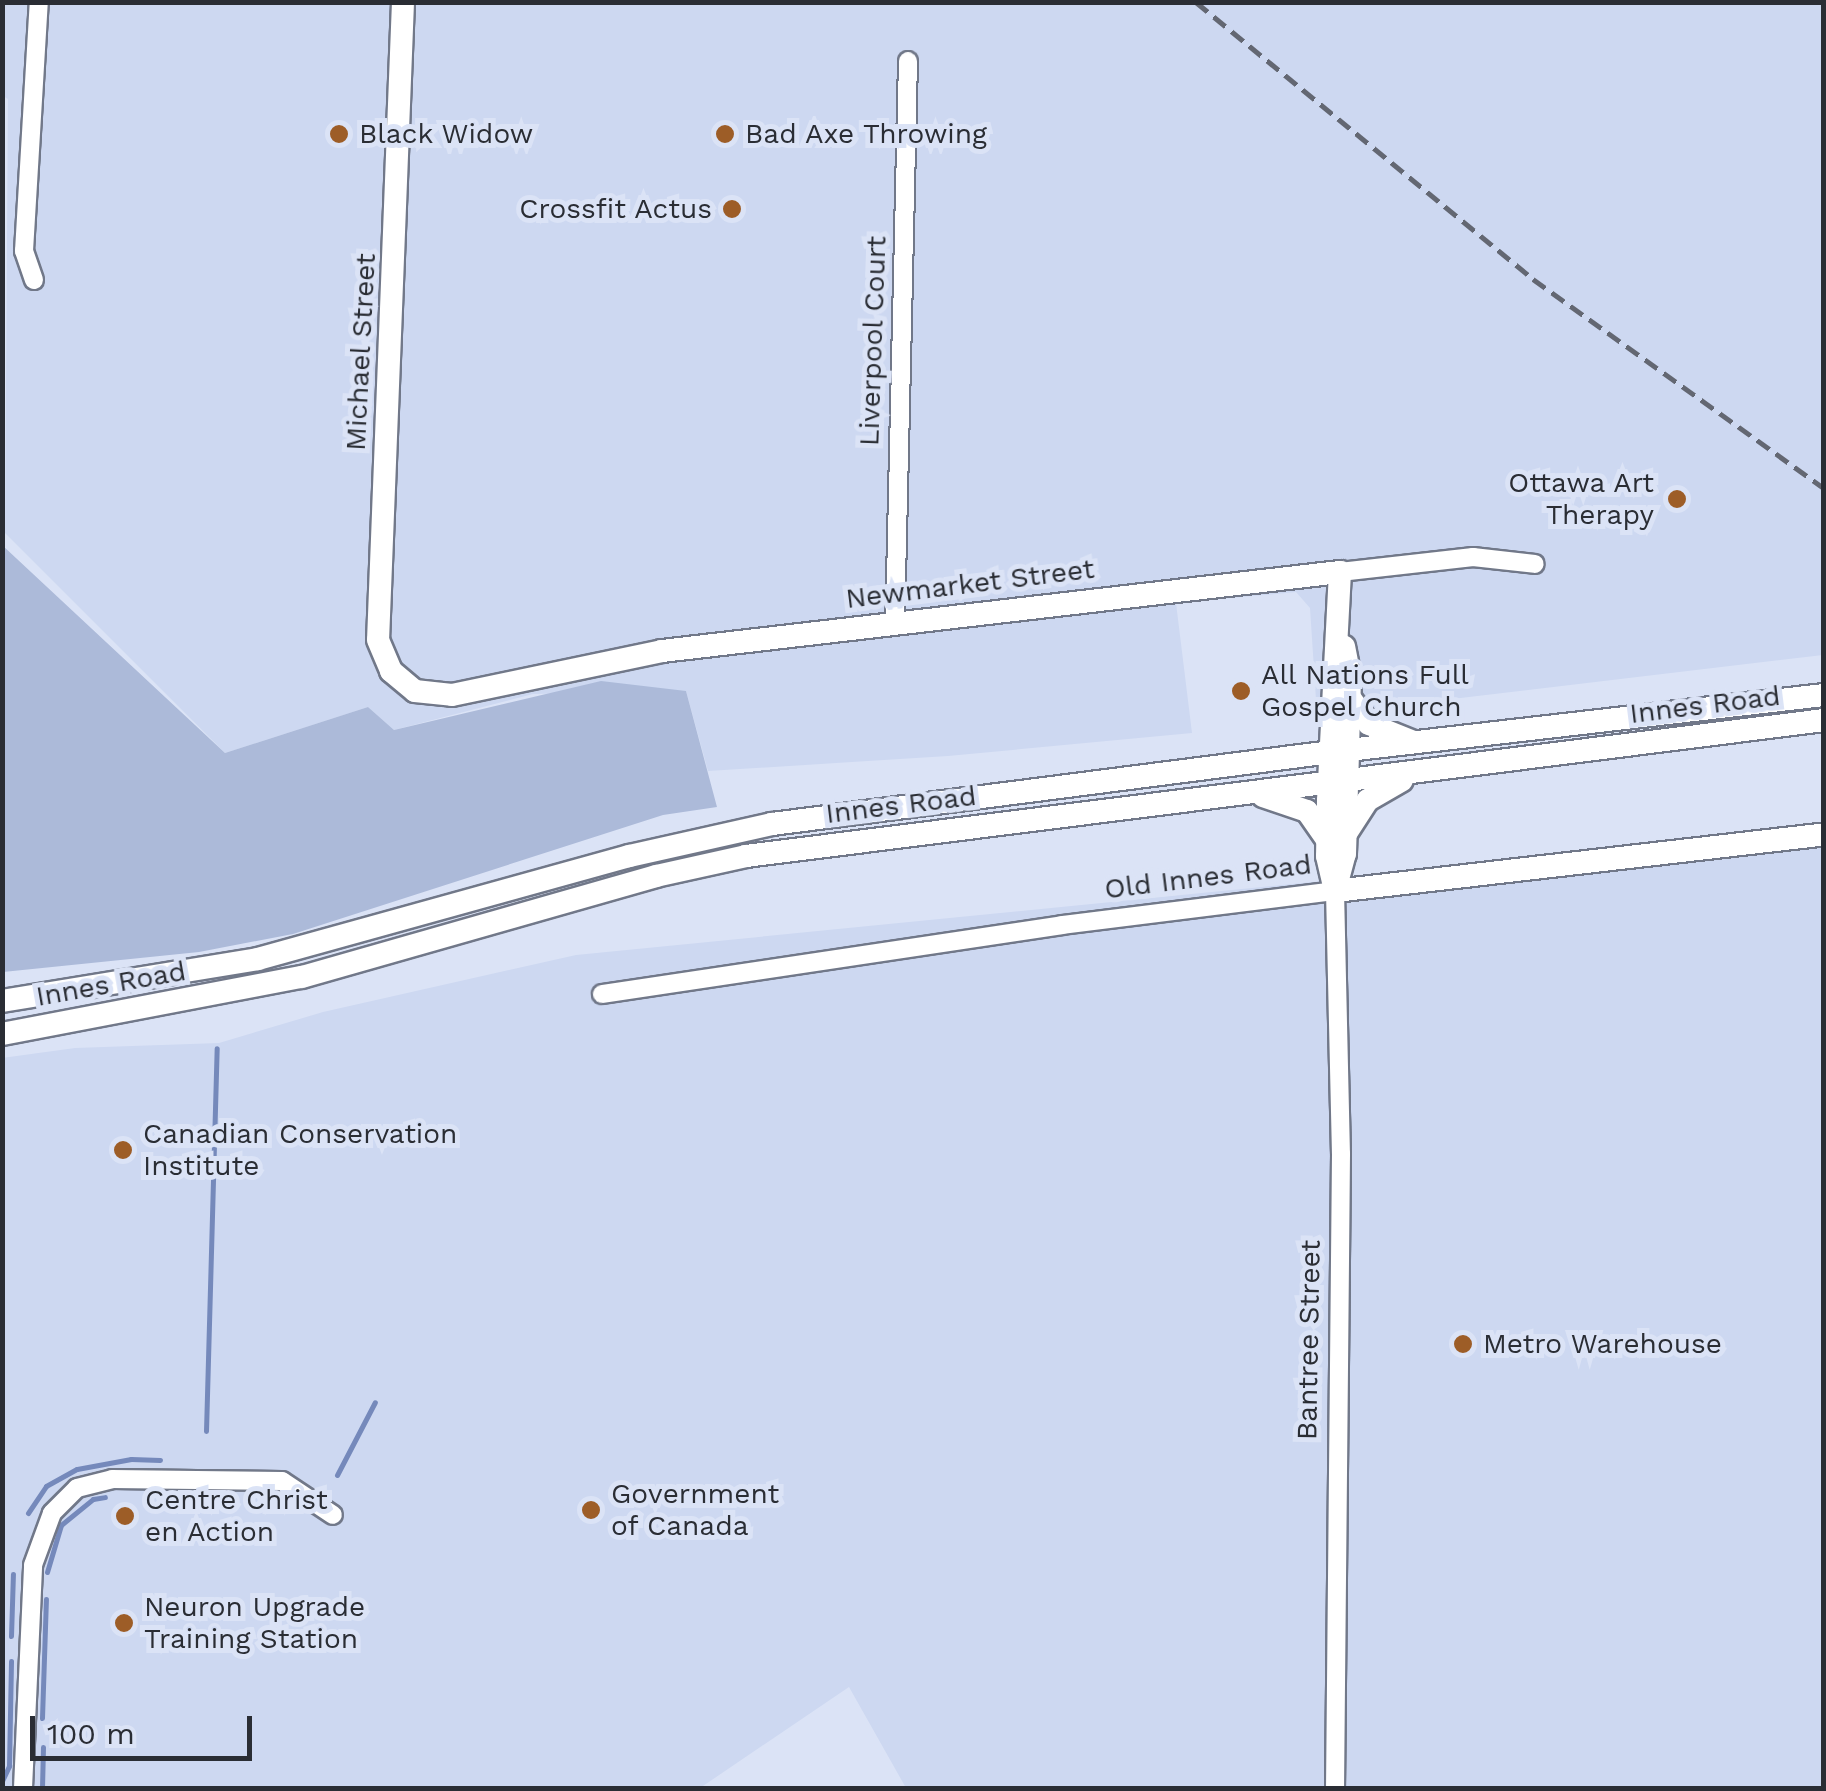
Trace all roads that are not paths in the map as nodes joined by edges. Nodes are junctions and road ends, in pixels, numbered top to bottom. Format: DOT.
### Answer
graph roads {
  1 [pos="39,2"];
  2 [pos="403,2"];
  3 [pos="908,61"];
  4 [pos="34,280"];
  5 [pos="1535,564"];
  6 [pos="1340,572"];
  7 [pos="895,624"];
  8 [pos="1340,626"];
  9 [pos="415,691"];
  10 [pos="1824,695"];
  11 [pos="1350,698"];
  12 [pos="1824,720"];
  13 [pos="1419,744"];
  14 [pos="1340,751"];
  15 [pos="1423,770"];
  16 [pos="1338,782"];
  17 [pos="1245,792"];
  18 [pos="1824,834"];
  19 [pos="1337,839"];
  20 [pos="1335,891"];
  21 [pos="602,994"];
  22 [pos="2,1001"];
  23 [pos="2,1034"];
  24 [pos="333,1515"];
  25 [pos="23,1788"];
  26 [pos="1335,1788"];
  1 -- 4 [label="street"];
  2 -- 9 [label="main road, Michael Street"];
  3 -- 7 [label="street, Liverpool Court"];
  5 -- 6 [label="street, Newmarket Street"];
  6 -- 7 [label="main road, Newmarket Street"];
  6 -- 8 [label="main road, Bantree Street"];
  7 -- 9 [label="main road, Newmarket Street"];
  8 -- 11 [label="main road, Bantree Street"];
  8 -- 14 [label="main road, Bantree Street"];
  10 -- 13 [label="main road, Innes Road"];
  11 -- 13 [label="main road"];
  11 -- 14 [label="main road, Bantree Street"];
  12 -- 15 [label="main road, Innes Road"];
  13 -- 14 [label="main road, Innes Road"];
  14 -- 16 [label="main road, Bantree Street"];
  14 -- 22 [label="main road, Innes Road"];
  15 -- 16 [label="main road, Innes Road"];
  15 -- 19 [label="main road"];
  16 -- 17 [label="main road, Innes Road"];
  16 -- 19 [label="main road, Bantree Street"];
  17 -- 19 [label="main road"];
  17 -- 23 [label="main road, Innes Road"];
  18 -- 20 [label="main road, Old Innes Road"];
  19 -- 20 [label="main road, Bantree Street"];
  20 -- 21 [label="street, Old Innes Road"];
  20 -- 26 [label="street, Bantree Street"];
  24 -- 25 [label="street"];
}
